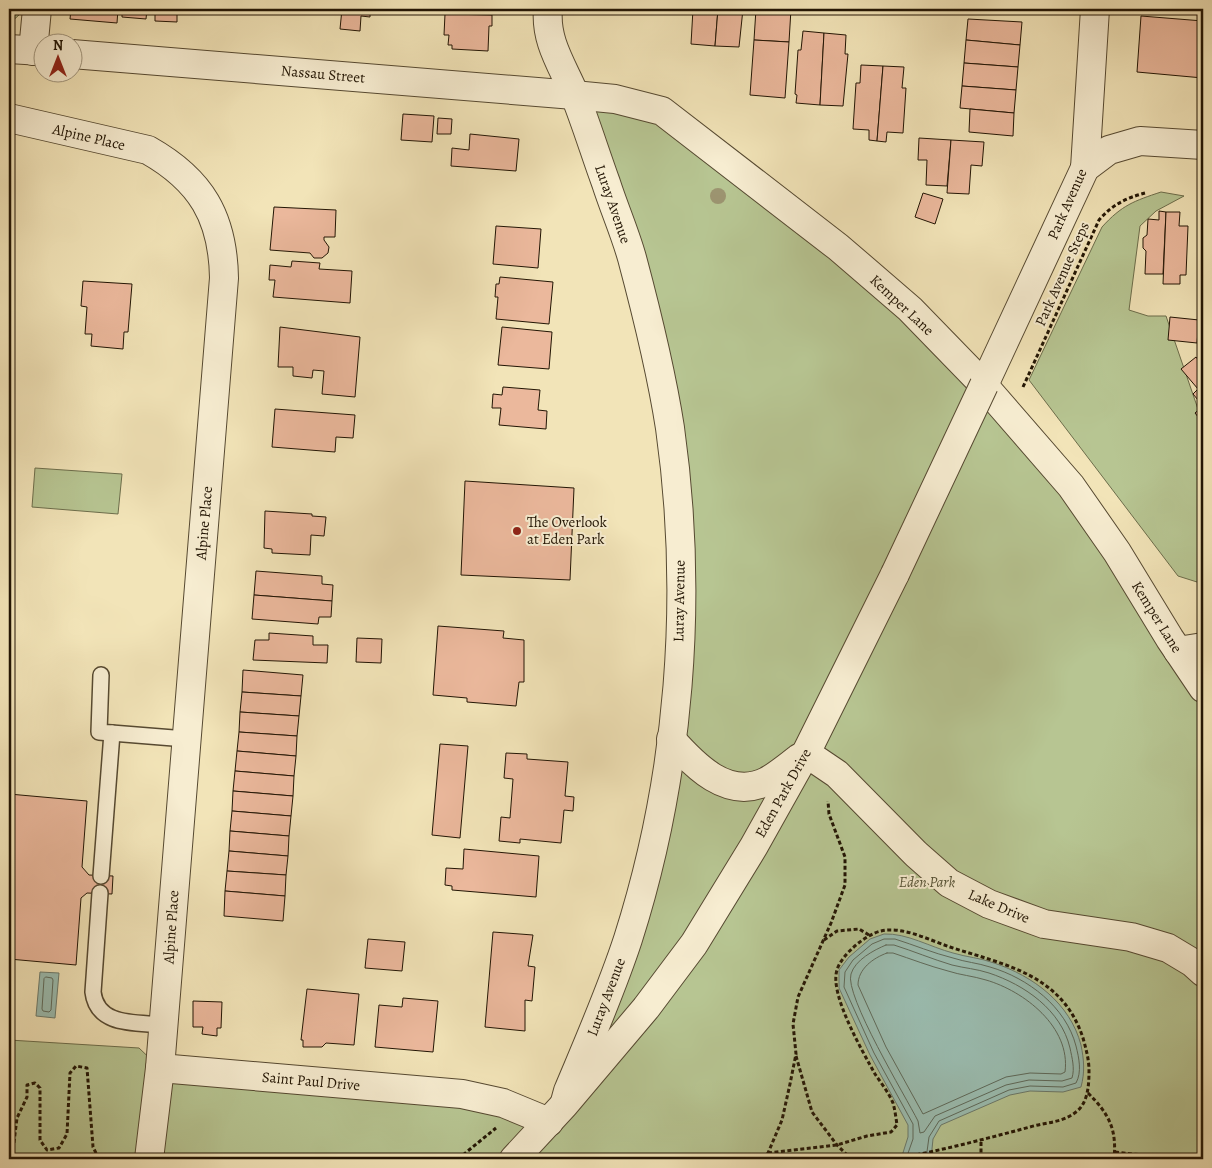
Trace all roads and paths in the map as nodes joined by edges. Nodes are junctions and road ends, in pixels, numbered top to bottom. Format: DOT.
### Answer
graph roads {
  1 [pos="37,9"];
  2 [pos="548,9"];
  3 [pos="1095,9"];
  4 [pos="28,50"];
  5 [pos="82,55"];
  6 [pos="574,95"];
  7 [pos="9,118"];
  8 [pos="1203,145"];
  9 [pos="1084,168"];
  10 [pos="1145,193"];
  11 [pos="984,384"];
  12 [pos="1023,387"];
  13 [pos="1190,649"];
  14 [pos="101,674"];
  15 [pos="1203,688"];
  16 [pos="112,733"];
  17 [pos="186,739"];
  18 [pos="671,739"];
  19 [pos="806,753"];
  20 [pos="827,797"];
  21 [pos="101,876"];
  22 [pos="100,894"];
  23 [pos="869,935"];
  24 [pos="823,940"];
  25 [pos="1203,972"];
  26 [pos="163,1025"];
  27 [pos="796,1054"];
  28 [pos="160,1068"];
  29 [pos="1088,1093"];
  30 [pos="556,1114"];
  31 [pos="502,1123"];
  32 [pos="982,1140"];
  33 [pos="837,1145"];
  34 [pos="1115,1152"];
  35 [pos="768,1153"];
  36 [pos="9,1154"];
  37 [pos="98,1159"];
  38 [pos="149,1159"];
  39 [pos="458,1159"];
  40 [pos="515,1159"];
  41 [pos="763,1159"];
  42 [pos="851,1159"];
  43 [pos="894,1159"];
  44 [pos="981,1159"];
  45 [pos="1114,1159"];
  46 [pos="1148,1159"];
  1 -- 4 [label="street"];
  2 -- 6 [label="street"];
  3 -- 9 [label="street, Park Avenue"];
  5 -- 6 [label="street, Nassau Street"];
  6 -- 13 [label="street, Kemper Lane"];
  6 -- 18 [label="street, Luray Avenue"];
  7 -- 17 [label="street, Alpine Place"];
  8 -- 9 [label="street"];
  9 -- 11 [label="street, Park Avenue"];
  10 -- 12 [label="path, Park Avenue Steps"];
  11 -- 19 [label="street, Eden Park Drive, bridge"];
  13 -- 15 [label="street, Kemper Lane"];
  14 -- 16 [label="lane"];
  16 -- 17 [label="lane"];
  16 -- 21 [label="lane"];
  17 -- 26 [label="street, Alpine Place"];
  18 -- 19 [label="street"];
  18 -- 30 [label="street, Luray Avenue"];
  19 -- 25 [label="street, Lake Drive"];
  19 -- 30 [label="street, Eden Park Drive"];
  20 -- 24 [label="path"];
  22 -- 26 [label="lane"];
  23 -- 24 [label="path"];
  23 -- 29 [label="path"];
  23 -- 33 [label="path"];
  24 -- 27 [label="path"];
  26 -- 28 [label="street, Alpine Place"];
  27 -- 33 [label="path"];
  27 -- 35 [label="path"];
  28 -- 30 [label="street, Saint Paul Drive"];
  28 -- 38 [label="street"];
  29 -- 32 [label="path"];
  29 -- 34 [label="path"];
  30 -- 40 [label="street, Eden Park Drive"];
  31 -- 39 [label="path"];
  32 -- 43 [label="path"];
  32 -- 44 [label="path"];
  33 -- 35 [label="path"];
  33 -- 42 [label="path"];
  34 -- 45 [label="path"];
  34 -- 46 [label="path"];
  35 -- 41 [label="path"];
  36 -- 37 [label="path"];
}
